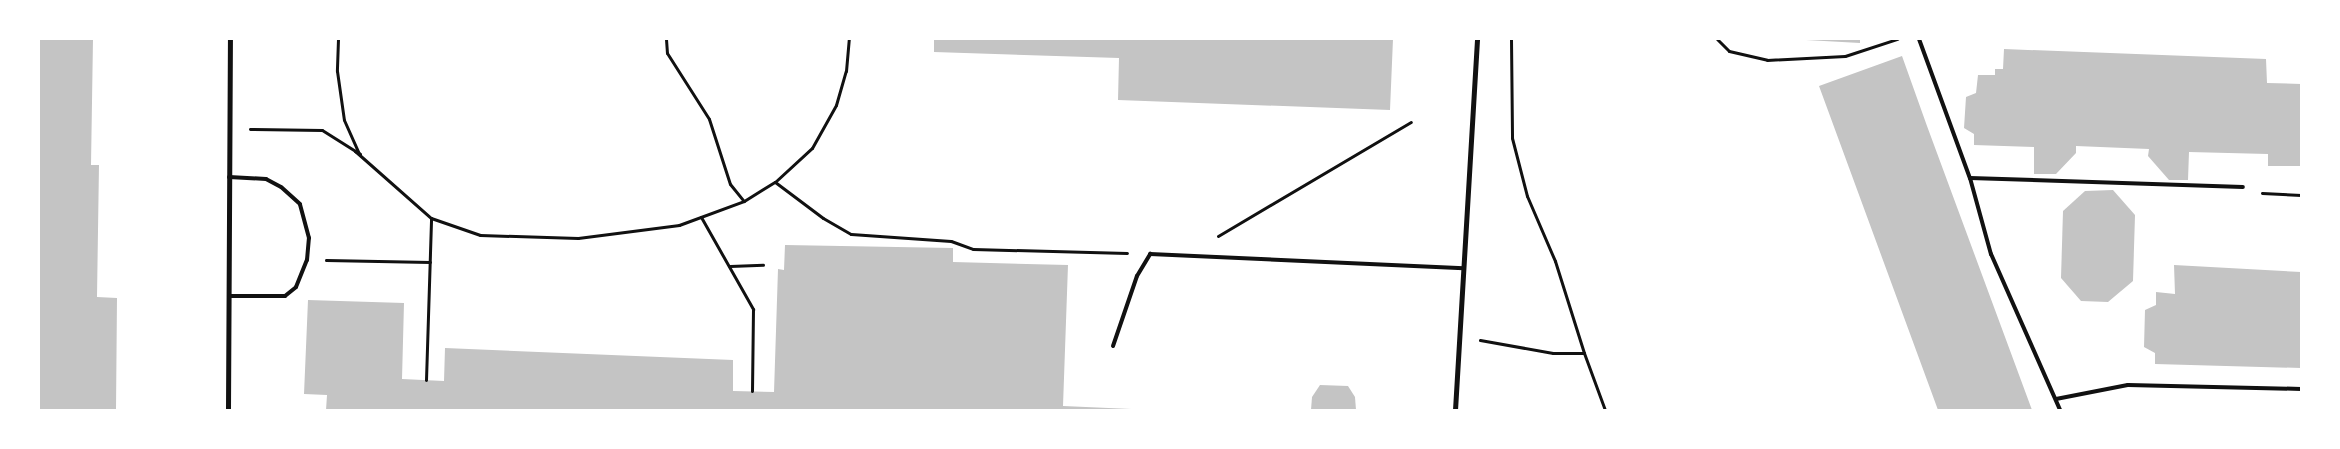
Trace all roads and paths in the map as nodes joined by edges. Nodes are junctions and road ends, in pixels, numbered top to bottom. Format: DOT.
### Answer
graph roads {
  1 [pos="230,39"];
  2 [pos="338,39"];
  3 [pos="666,39"];
  4 [pos="849,39"];
  5 [pos="1477,39"];
  6 [pos="1511,39"];
  7 [pos="1717,39"];
  8 [pos="1897,39"];
  9 [pos="1919,39"];
  10 [pos="1411,122"];
  11 [pos="247,129"];
  12 [pos="360,154"];
  13 [pos="229,177"];
  14 [pos="1970,178"];
  15 [pos="775,182"];
  16 [pos="2243,187"];
  17 [pos="2301,194"];
  18 [pos="744,201"];
  19 [pos="701,217"];
  20 [pos="430,218"];
  21 [pos="1214,239"];
  22 [pos="1150,254"];
  23 [pos="307,260"];
  24 [pos="430,262"];
  25 [pos="763,265"];
  26 [pos="730,266"];
  27 [pos="1464,268"];
  28 [pos="229,296"];
  29 [pos="1461,338"];
  30 [pos="1113,346"];
  31 [pos="1584,353"];
  32 [pos="426,380"];
  33 [pos="2301,389"];
  34 [pos="752,391"];
  35 [pos="2056,399"];
  36 [pos="228,410"];
  37 [pos="1456,410"];
  38 [pos="1605,410"];
  39 [pos="2060,410"];
  1 -- 13 [label="street"];
  2 -- 12 [label="path"];
  3 -- 18 [label="path"];
  4 -- 15 [label="path"];
  5 -- 27 [label="street"];
  6 -- 31 [label="path"];
  7 -- 8 [label="path"];
  9 -- 14 [label="lane"];
  10 -- 21 [label="path"];
  11 -- 12 [label="path"];
  12 -- 20 [label="path"];
  13 -- 23 [label="lane"];
  13 -- 28 [label="street"];
  14 -- 16 [label="lane"];
  14 -- 35 [label="lane"];
  15 -- 18 [label="path"];
  15 -- 22 [label="path"];
  16 -- 17 [label="path"];
  18 -- 19 [label="path"];
  19 -- 20 [label="path"];
  19 -- 26 [label="path"];
  20 -- 24 [label="path"];
  22 -- 27 [label="lane"];
  22 -- 30 [label="lane"];
  23 -- 24 [label="path"];
  23 -- 28 [label="lane"];
  24 -- 32 [label="path"];
  25 -- 26 [label="path"];
  26 -- 34 [label="path"];
  27 -- 29 [label="street"];
  28 -- 36 [label="street"];
  29 -- 31 [label="path"];
  29 -- 37 [label="street"];
  31 -- 38 [label="path"];
  33 -- 35 [label="lane"];
  35 -- 39 [label="lane"];
}
